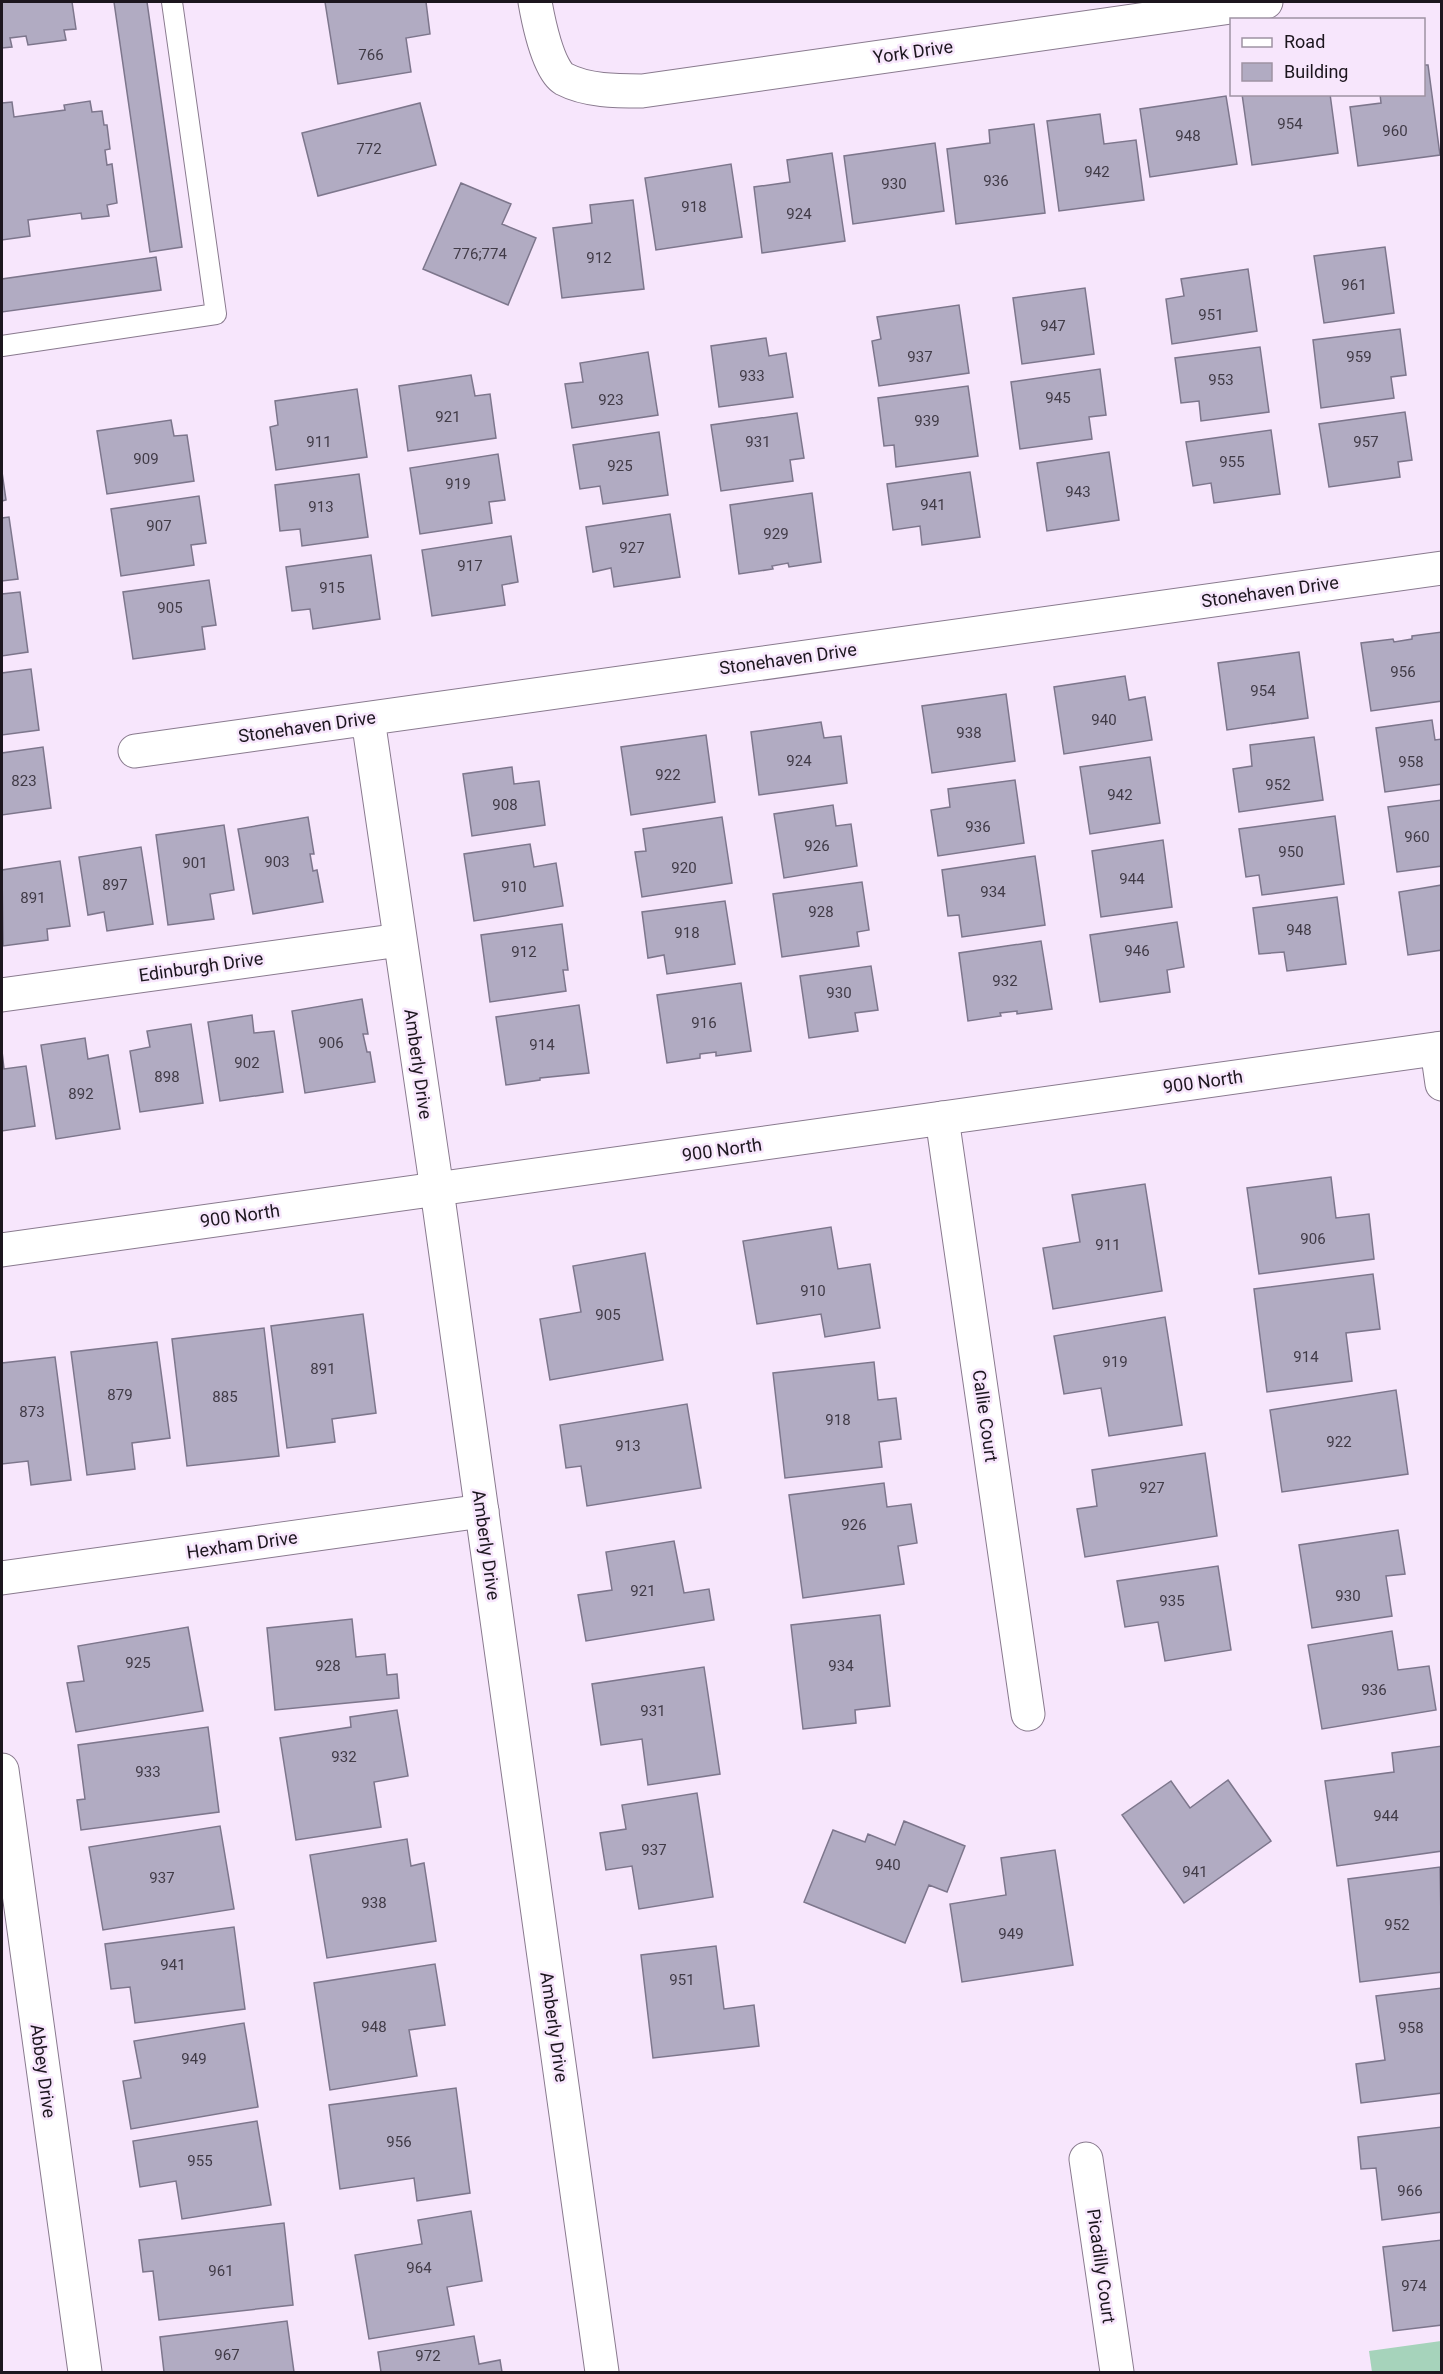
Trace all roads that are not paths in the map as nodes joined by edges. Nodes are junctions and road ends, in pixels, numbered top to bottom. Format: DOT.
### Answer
graph roads {
  1 [pos="172,2"];
  2 [pos="536,2"];
  3 [pos="1266,2"];
  4 [pos="2,346"];
  5 [pos="1442,568"];
  6 [pos="368,718"];
  7 [pos="135,751"];
  8 [pos="400,940"];
  9 [pos="2,995"];
  10 [pos="1439,1049"];
  11 [pos="1442,1084"];
  12 [pos="942,1119"];
  13 [pos="436,1190"];
  14 [pos="2,1250"];
  15 [pos="482,1511"];
  16 [pos="2,1578"];
  17 [pos="1028,1714"];
  18 [pos="2,1770"];
  19 [pos="1086,2159"];
  20 [pos="85,2373"];
  21 [pos="602,2373"];
  22 [pos="1117,2373"];
  1 -- 4 [label="lane"];
  2 -- 3 [label="street, York Drive"];
  5 -- 6 [label="street, Stonehaven Drive"];
  6 -- 7 [label="street, Stonehaven Drive"];
  6 -- 8 [label="street, Amberly Drive"];
  8 -- 9 [label="street, Edinburgh Drive"];
  8 -- 13 [label="street, Amberly Drive"];
  10 -- 11 [label="street"];
  10 -- 12 [label="street, 900 North"];
  12 -- 13 [label="street, 900 North"];
  12 -- 17 [label="street, Callie Court"];
  13 -- 14 [label="street, 900 North"];
  13 -- 15 [label="street, Amberly Drive"];
  15 -- 16 [label="street, Hexham Drive"];
  15 -- 21 [label="street, Amberly Drive"];
  18 -- 20 [label="street, Abbey Drive"];
  19 -- 22 [label="street, Picadilly Court"];
}
